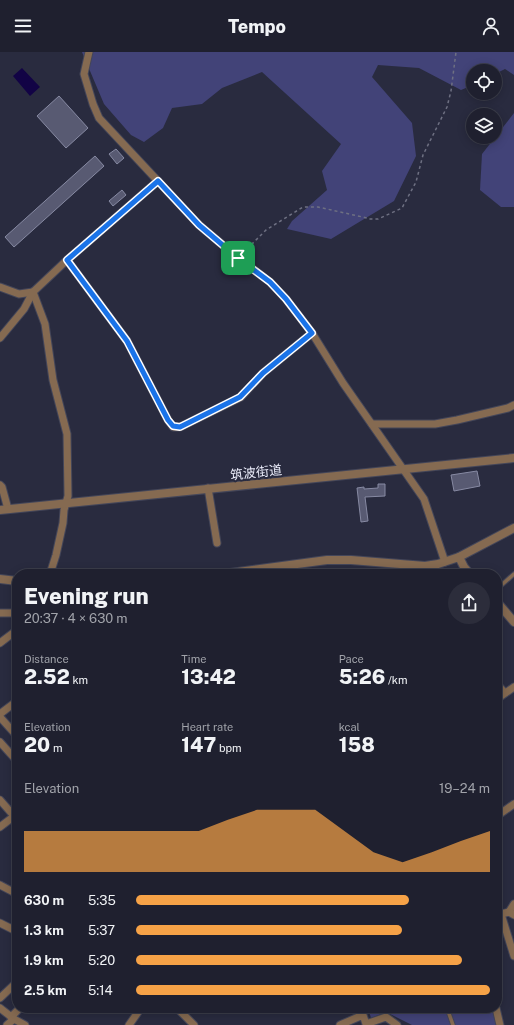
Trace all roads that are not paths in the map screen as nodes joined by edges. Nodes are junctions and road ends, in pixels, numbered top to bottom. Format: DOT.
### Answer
graph roads {
  1 [pos="89,52"];
  2 [pos="158,181"];
  3 [pos="67,260"];
  4 [pos="0,286"];
  5 [pos="33,292"];
  6 [pos="312,333"];
  7 [pos="0,338"];
  8 [pos="514,405"];
  9 [pos="372,424"];
  10 [pos="514,458"];
  11 [pos="402,469"];
  12 [pos="0,485"];
  13 [pos="208,488"];
  14 [pos="66,503"];
  15 [pos="4,510"];
  16 [pos="514,528"];
  17 [pos="217,543"];
  18 [pos="459,557"];
  19 [pos="445,562"];
  20 [pos="52,569"];
  21 [pos="260,569"];
  22 [pos="466,569"];
  23 [pos="514,574"];
  24 [pos="0,579"];
  25 [pos="12,580"];
  26 [pos="502,585"];
  27 [pos="502,608"];
  28 [pos="0,613"];
  29 [pos="12,613"];
  30 [pos="514,622"];
  31 [pos="12,634"];
  32 [pos="0,643"];
  33 [pos="514,687"];
  34 [pos="502,690"];
  35 [pos="505,693"];
  36 [pos="502,695"];
  37 [pos="12,705"];
  38 [pos="0,716"];
  39 [pos="12,730"];
  40 [pos="0,742"];
  41 [pos="12,755"];
  42 [pos="0,800"];
  43 [pos="514,804"];
  44 [pos="12,811"];
  45 [pos="502,812"];
  46 [pos="12,818"];
  47 [pos="0,827"];
  48 [pos="0,885"];
  49 [pos="12,891"];
  50 [pos="514,904"];
  51 [pos="512,913"];
  52 [pos="502,914"];
  53 [pos="502,922"];
  54 [pos="0,923"];
  55 [pos="12,928"];
  56 [pos="514,956"];
  57 [pos="12,987"];
  58 [pos="0,998"];
  59 [pos="0,1008"];
  60 [pos="16,1013"];
  61 [pos="137,1013"];
  62 [pos="185,1013"];
  63 [pos="449,1013"];
  64 [pos="497,1013"];
  65 [pos="363,1015"];
  66 [pos="13,1018"];
  67 [pos="7,1025"];
  68 [pos="25,1025"];
  69 [pos="129,1025"];
  70 [pos="194,1025"];
  71 [pos="340,1025"];
  72 [pos="397,1025"];
  73 [pos="453,1025"];
  74 [pos="500,1025"];
  1 -- 2 [label="street"];
  2 -- 3 [label="street"];
  2 -- 6 [label="street"];
  3 -- 5 [label="street"];
  3 -- 6 [label="street"];
  4 -- 5 [label="street"];
  5 -- 7 [label="street"];
  5 -- 14 [label="street"];
  6 -- 9 [label="street"];
  8 -- 9 [label="street"];
  9 -- 11 [label="street"];
  10 -- 11 [label="street, 筑波街道"];
  11 -- 13 [label="street, 筑波街道"];
  11 -- 19 [label="street"];
  12 -- 15 [label="street"];
  13 -- 14 [label="street, 筑波街道"];
  13 -- 17 [label="street"];
  14 -- 15 [label="street, 筑波街道"];
  14 -- 20 [label="street"];
  16 -- 18 [label="street"];
  18 -- 19 [label="street"];
  18 -- 22 [label="street"];
  19 -- 21 [label="street"];
  23 -- 26 [label="lane"];
  24 -- 25 [label="street"];
  27 -- 30 [label="street"];
  28 -- 29 [label="street"];
  31 -- 32 [label="street"];
  33 -- 35 [label="street"];
  34 -- 35 [label="street"];
  35 -- 36 [label="street"];
  37 -- 38 [label="street"];
  38 -- 39 [label="street"];
  40 -- 41 [label="street"];
  42 -- 44 [label="street"];
  43 -- 45 [label="street"];
  46 -- 47 [label="street"];
  48 -- 49 [label="street"];
  50 -- 51 [label="street"];
  51 -- 52 [label="street"];
  53 -- 56 [label="street"];
  54 -- 55 [label="street"];
  57 -- 58 [label="street"];
  59 -- 66 [label="street"];
  60 -- 66 [label="street"];
  61 -- 69 [label="street"];
  62 -- 70 [label="street"];
  63 -- 73 [label="lane"];
  64 -- 74 [label="street"];
  65 -- 71 [label="street"];
  65 -- 72 [label="street"];
  66 -- 67 [label="street"];
  66 -- 68 [label="street"];
}
